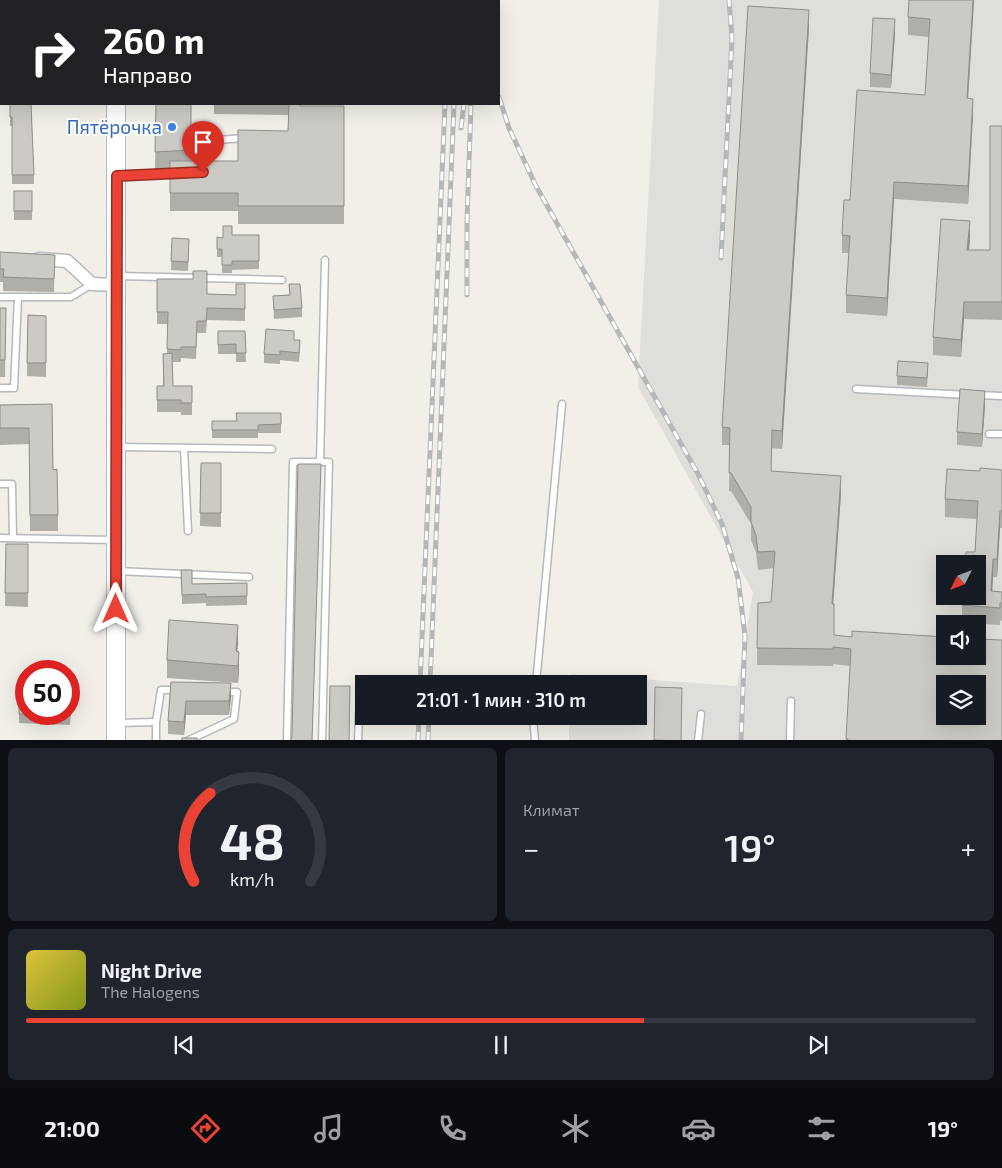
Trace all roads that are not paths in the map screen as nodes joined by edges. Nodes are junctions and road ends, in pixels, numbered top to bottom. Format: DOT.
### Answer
graph roads {
  1 [pos="116,105"];
  2 [pos="256,137"];
  3 [pos="185,173"];
  4 [pos="194,173"];
  5 [pos="117,176"];
  6 [pos="29,259"];
  7 [pos="325,260"];
  8 [pos="117,280"];
  9 [pos="282,280"];
  10 [pos="92,284"];
  11 [pos="0,297"];
  12 [pos="18,297"];
  13 [pos="0,388"];
  14 [pos="856,389"];
  15 [pos="1002,396"];
  16 [pos="562,404"];
  17 [pos="990,434"];
  18 [pos="1002,434"];
  19 [pos="116,447"];
  20 [pos="184,448"];
  21 [pos="272,449"];
  22 [pos="320,462"];
  23 [pos="0,484"];
  24 [pos="188,531"];
  25 [pos="12,537"];
  26 [pos="0,538"];
  27 [pos="116,540"];
  28 [pos="116,571"];
  29 [pos="249,577"];
  30 [pos="537,675"];
  31 [pos="189,691"];
  32 [pos="218,692"];
  33 [pos="791,701"];
  34 [pos="701,714"];
  35 [pos="156,722"];
  36 [pos="359,725"];
  37 [pos="534,725"];
  38 [pos="116,732"];
  39 [pos="156,740"];
  40 [pos="187,740"];
  41 [pos="287,740"];
  42 [pos="322,740"];
  43 [pos="358,740"];
  44 [pos="535,740"];
  45 [pos="698,740"];
  46 [pos="790,740"];
  1 -- 5 [label="main road"];
  2 -- 4 [label="lane"];
  3 -- 5 [label="lane"];
  5 -- 8 [label="main road"];
  6 -- 10 [label="street"];
  7 -- 22 [label="lane"];
  8 -- 9 [label="lane"];
  8 -- 10 [label="street"];
  8 -- 19 [label="main road"];
  10 -- 12 [label="lane"];
  11 -- 12 [label="lane"];
  12 -- 13 [label="lane"];
  14 -- 15 [label="lane"];
  16 -- 30 [label="lane"];
  17 -- 18 [label="lane"];
  19 -- 20 [label="lane"];
  19 -- 27 [label="main road"];
  20 -- 21 [label="lane"];
  20 -- 24 [label="lane"];
  22 -- 41 [label="lane"];
  22 -- 42 [label="lane"];
  23 -- 25 [label="lane"];
  25 -- 26 [label="lane"];
  25 -- 27 [label="lane"];
  27 -- 28 [label="main road"];
  28 -- 29 [label="lane"];
  28 -- 38 [label="main road"];
  31 -- 35 [label="lane"];
  32 -- 40 [label="lane"];
  33 -- 46 [label="lane"];
  34 -- 45 [label="lane"];
  35 -- 38 [label="lane"];
  35 -- 39 [label="lane"];
  36 -- 43 [label="lane"];
  37 -- 44 [label="lane"];
}
